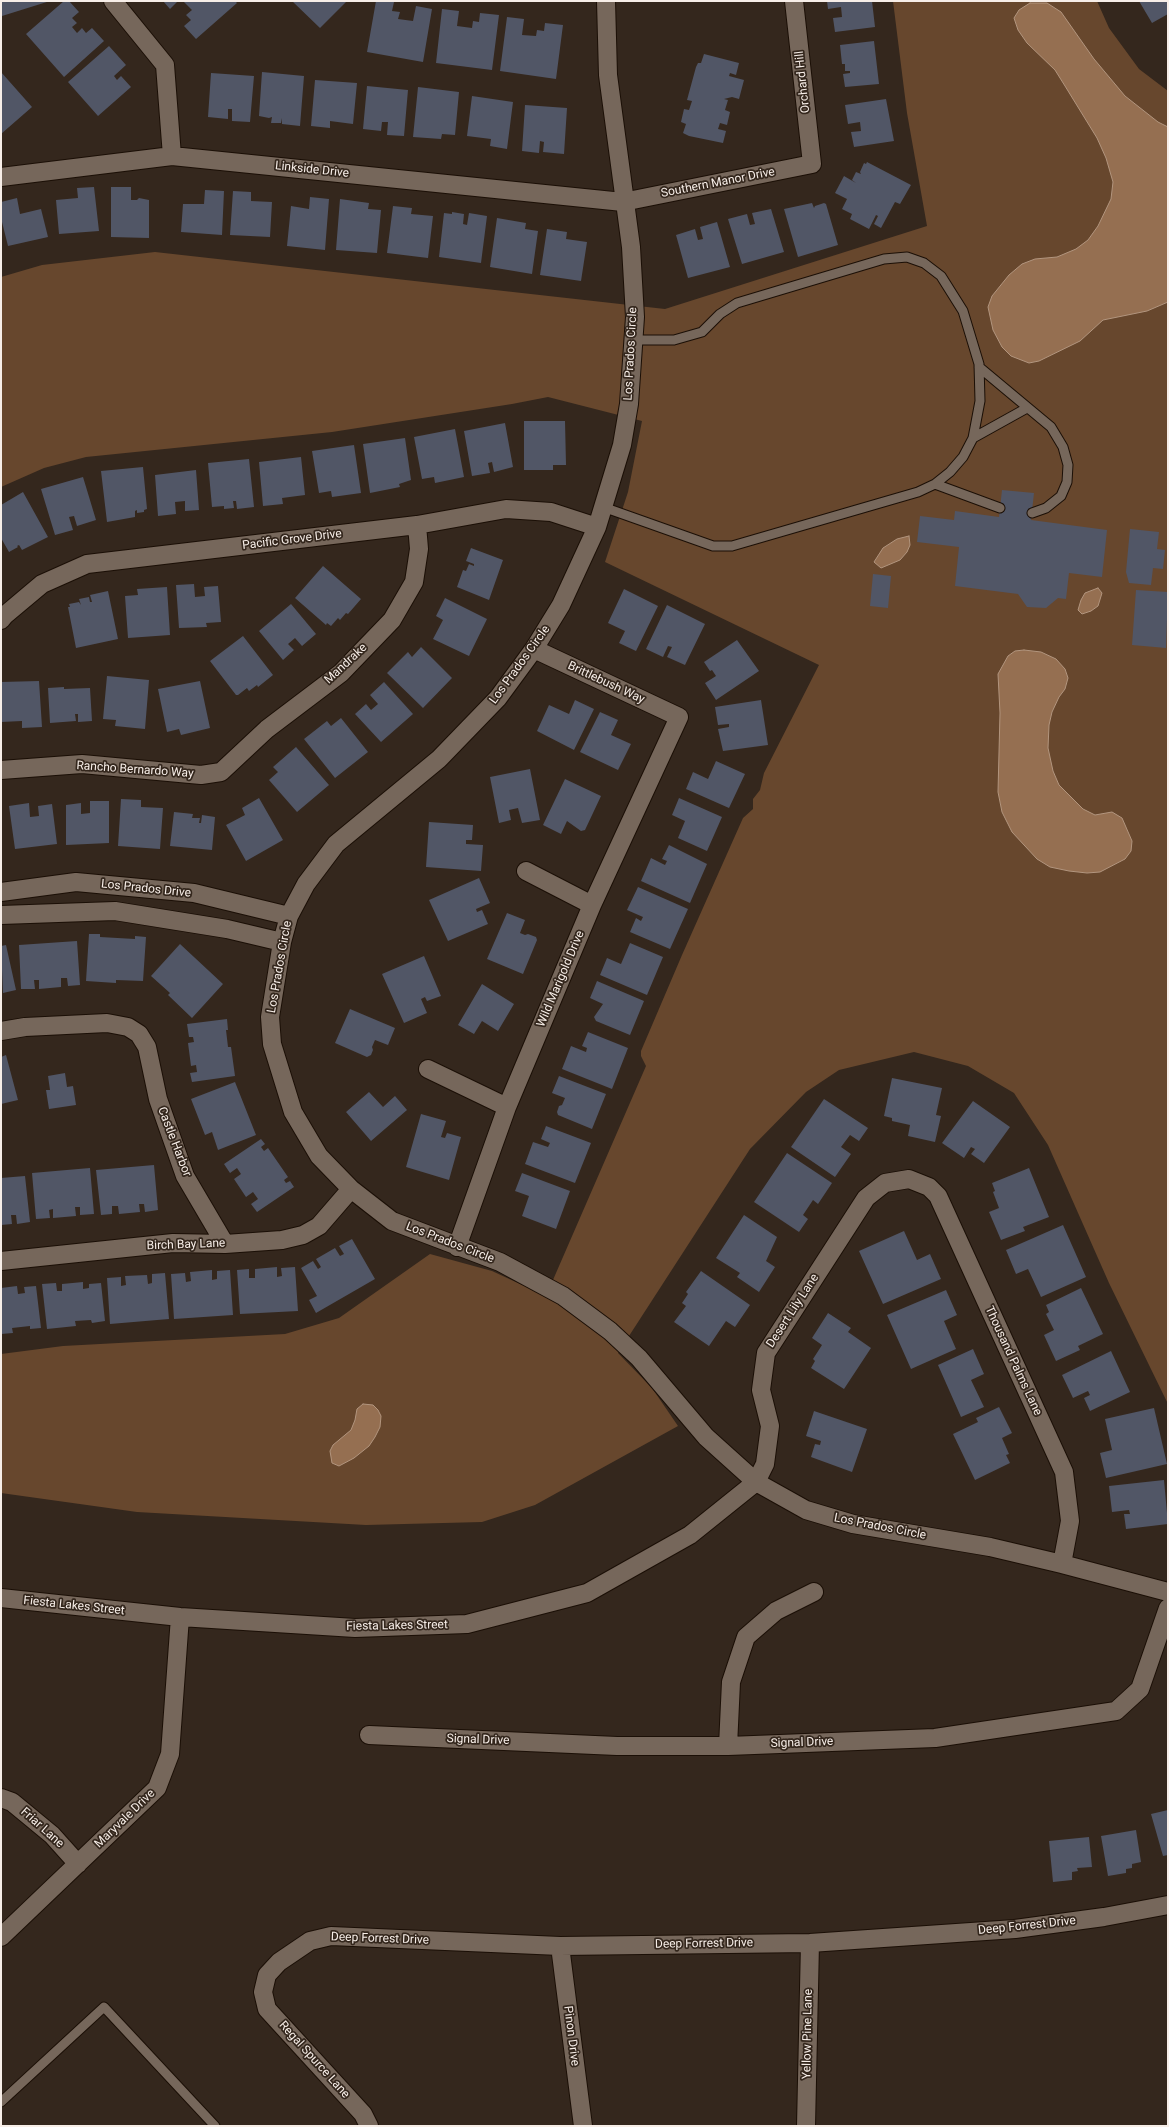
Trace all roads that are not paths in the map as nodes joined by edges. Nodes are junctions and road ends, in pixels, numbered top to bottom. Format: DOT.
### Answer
graph roads {
  1 [pos="113,1"];
  2 [pos="606,1"];
  3 [pos="794,1"];
  4 [pos="172,156"];
  5 [pos="812,164"];
  6 [pos="1,177"];
  7 [pos="623,202"];
  8 [pos="633,340"];
  9 [pos="979,367"];
  10 [pos="1027,408"];
  11 [pos="973,438"];
  12 [pos="935,484"];
  13 [pos="603,507"];
  14 [pos="1000,508"];
  15 [pos="1032,513"];
  16 [pos="417,525"];
  17 [pos="597,527"];
  18 [pos="1,620"];
  19 [pos="534,649"];
  20 [pos="679,717"];
  21 [pos="1,770"];
  22 [pos="221,772"];
  23 [pos="526,871"];
  24 [pos="1,892"];
  25 [pos="592,905"];
  26 [pos="1,915"];
  27 [pos="289,916"];
  28 [pos="282,942"];
  29 [pos="1,1031"];
  30 [pos="428,1069"];
  31 [pos="508,1107"];
  32 [pos="909,1179"];
  33 [pos="351,1189"];
  34 [pos="225,1244"];
  35 [pos="457,1247"];
  36 [pos="1,1261"];
  37 [pos="756,1482"];
  38 [pos="1062,1564"];
  39 [pos="814,1592"];
  40 [pos="1168,1592"];
  41 [pos="1,1598"];
  42 [pos="1168,1608"];
  43 [pos="180,1617"];
  44 [pos="369,1735"];
  45 [pos="728,1746"];
  46 [pos="1,1798"];
  47 [pos="78,1864"];
  48 [pos="1168,1905"];
  49 [pos="1,1937"];
  50 [pos="810,1943"];
  51 [pos="560,1946"];
  52 [pos="263,1992"];
  53 [pos="1,2102"];
  54 [pos="215,2126"];
  55 [pos="369,2126"];
  56 [pos="583,2126"];
  57 [pos="806,2126"];
  1 -- 4 [label="street"];
  2 -- 7 [label="street, Los Prados Circle"];
  3 -- 5 [label="street, Orchard Hill"];
  4 -- 6 [label="street, Linkside Drive"];
  4 -- 7 [label="street, Linkside Drive"];
  5 -- 7 [label="street, Southern Manor Drive"];
  7 -- 8 [label="street, Los Prados Circle"];
  8 -- 9 [label="lane"];
  8 -- 13 [label="street, Los Prados Circle"];
  9 -- 10 [label="lane"];
  9 -- 11 [label="lane"];
  10 -- 11 [label="lane"];
  10 -- 15 [label="lane"];
  11 -- 12 [label="lane"];
  12 -- 13 [label="lane"];
  12 -- 14 [label="lane"];
  13 -- 17 [label="street, Los Prados Circle"];
  16 -- 17 [label="street, Pacific Grove Drive"];
  16 -- 18 [label="street, Pacific Grove Drive"];
  16 -- 22 [label="street, Mandrake"];
  17 -- 19 [label="street, Los Prados Circle"];
  19 -- 20 [label="street, Brittlebush Way"];
  19 -- 27 [label="street, Los Prados Circle"];
  20 -- 25 [label="street, Wild Marigold Drive"];
  21 -- 22 [label="street, Rancho Bernardo Way"];
  23 -- 25 [label="street"];
  24 -- 27 [label="street, Los Prados Drive"];
  25 -- 31 [label="street, Wild Marigold Drive"];
  26 -- 28 [label="street, Los Prados Drive"];
  27 -- 28 [label="street, Los Prados Circle"];
  28 -- 33 [label="street, Los Prados Circle"];
  29 -- 34 [label="street, Castle Harbor"];
  30 -- 31 [label="street"];
  31 -- 35 [label="street, Wild Marigold Drive"];
  32 -- 37 [label="street, Desert Lily Lane"];
  32 -- 38 [label="street, Thousand Palms Lane"];
  33 -- 34 [label="street, Birch Bay Lane"];
  33 -- 35 [label="street, Los Prados Circle"];
  34 -- 36 [label="street, Birch Bay Lane"];
  35 -- 37 [label="street, Los Prados Circle"];
  37 -- 38 [label="street, Los Prados Circle"];
  37 -- 43 [label="street, Fiesta Lakes Street"];
  38 -- 40 [label="street, Los Prados Circle"];
  39 -- 45 [label="street"];
  41 -- 43 [label="street, Fiesta Lakes Street"];
  42 -- 45 [label="street, Signal Drive"];
  43 -- 47 [label="street, Maryvale Drive"];
  44 -- 45 [label="street, Signal Drive"];
  46 -- 47 [label="street, Friar Lane"];
  47 -- 49 [label="street, Maryvale Drive"];
  48 -- 50 [label="street, Deep Forrest Drive"];
  50 -- 51 [label="street, Deep Forrest Drive"];
  50 -- 57 [label="street, Yellow Pine Lane"];
  51 -- 52 [label="street, Deep Forrest Drive"];
  51 -- 56 [label="street, Pinon Drive"];
  52 -- 55 [label="street, Regal Spurce Lane"];
  53 -- 54 [label="lane"];
}
